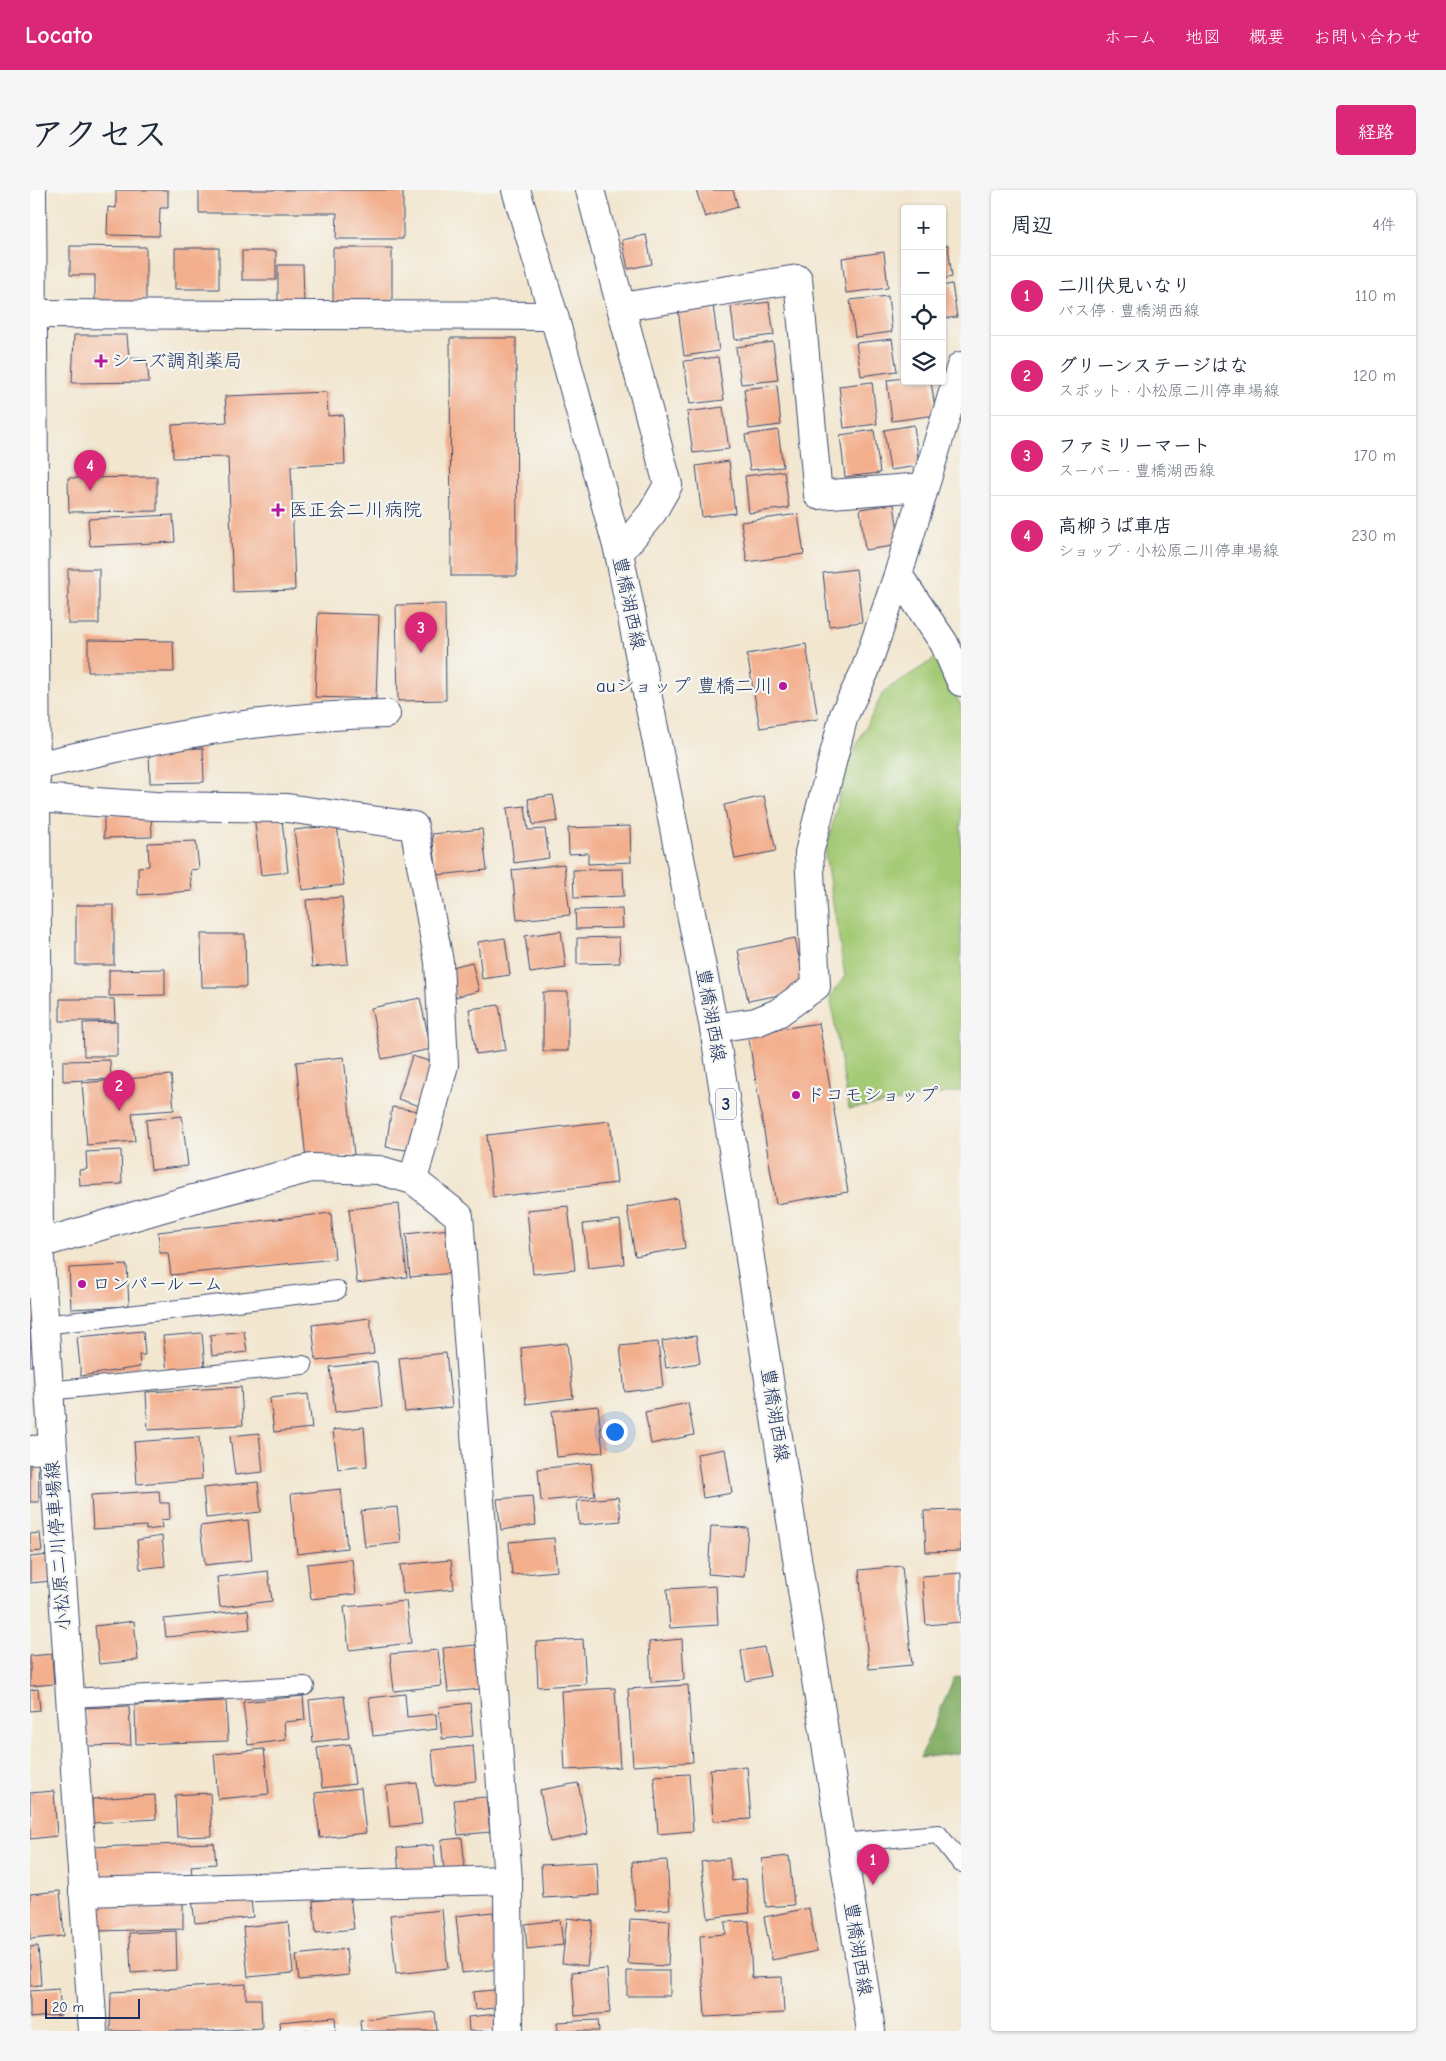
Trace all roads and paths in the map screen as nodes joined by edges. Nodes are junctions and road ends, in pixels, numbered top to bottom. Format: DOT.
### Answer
graph roads {
  1 [pos="32,190"];
  2 [pos="516,190"];
  3 [pos="590,190"];
  4 [pos="621,307"];
  5 [pos="34,314"];
  6 [pos="554,316"];
  7 [pos="961,366"];
  8 [pos="924,487"];
  9 [pos="619,553"];
  10 [pos="898,576"];
  11 [pos="961,682"];
  12 [pos="386,714"];
  13 [pos="36,766"];
  14 [pos="36,798"];
  15 [pos="714,1028"];
  16 [pos="414,1180"];
  17 [pos="38,1244"];
  18 [pos="337,1290"];
  19 [pos="44,1325"];
  20 [pos="303,1365"];
  21 [pos="48,1391"];
  22 [pos="41,1449"];
  23 [pos="305,1686"];
  24 [pos="69,1698"];
  25 [pos="841,1843"];
  26 [pos="961,1863"];
  27 [pos="508,1880"];
  28 [pos="83,1892"];
  29 [pos="93,2031"];
  30 [pos="509,2031"];
  31 [pos="870,2031"];
  1 -- 5 [label="street, 小松原二川停車場線"];
  2 -- 6 [label="street, 豊橋湖西線 / 3"];
  3 -- 4 [label="street"];
  4 -- 8 [label="street"];
  4 -- 9 [label="street"];
  5 -- 6 [label="street"];
  5 -- 13 [label="street, 小松原二川停車場線"];
  6 -- 9 [label="street, 豊橋湖西線 / 3"];
  7 -- 8 [label="street"];
  8 -- 10 [label="street"];
  9 -- 15 [label="street, 豊橋湖西線 / 3"];
  10 -- 11 [label="street"];
  10 -- 15 [label="street"];
  12 -- 13 [label="street"];
  13 -- 14 [label="street, 小松原二川停車場線"];
  14 -- 16 [label="street"];
  14 -- 17 [label="street, 小松原二川停車場線"];
  15 -- 25 [label="street, 豊橋湖西線 / 3"];
  16 -- 17 [label="street"];
  16 -- 27 [label="street"];
  17 -- 19 [label="street, 小松原二川停車場線"];
  18 -- 19 [label="lane"];
  19 -- 21 [label="street, 小松原二川停車場線"];
  20 -- 21 [label="lane"];
  21 -- 22 [label="street, 小松原二川停車場線"];
  22 -- 24 [label="street, 小松原二川停車場線"];
  23 -- 24 [label="lane"];
  24 -- 28 [label="street, 小松原二川停車場線"];
  25 -- 26 [label="lane"];
  25 -- 31 [label="street, 豊橋湖西線 / 3"];
  27 -- 28 [label="street"];
  27 -- 30 [label="street"];
  28 -- 29 [label="street, 小松原二川停車場線"];
}
